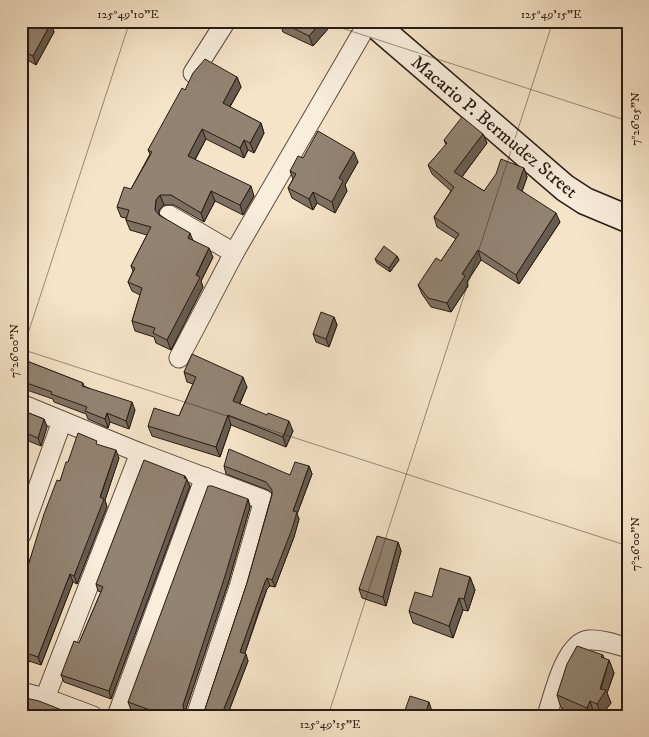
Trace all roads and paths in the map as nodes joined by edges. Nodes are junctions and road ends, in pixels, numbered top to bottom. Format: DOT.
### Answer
graph roads {
  1 [pos="226,21"];
  2 [pos="370,21"];
  3 [pos="193,73"];
  4 [pos="169,215"];
  5 [pos="628,219"];
  6 [pos="234,253"];
  7 [pos="179,358"];
  8 [pos="21,404"];
  9 [pos="62,421"];
  10 [pos="140,454"];
  11 [pos="205,477"];
  12 [pos="21,535"];
  13 [pos="628,648"];
  14 [pos="21,692"];
  15 [pos="46,698"];
  16 [pos="92,716"];
  17 [pos="117,716"];
  18 [pos="196,716"];
  19 [pos="547,716"];
  1 -- 3 [label="street"];
  2 -- 5 [label="main road, Macario P. Bermudez Street"];
  2 -- 6 [label="street"];
  4 -- 6 [label="street"];
  6 -- 7 [label="street"];
  8 -- 9 [label="street"];
  9 -- 10 [label="street"];
  9 -- 12 [label="street"];
  10 -- 11 [label="street"];
  10 -- 15 [label="street"];
  11 -- 17 [label="street"];
  11 -- 18 [label="street"];
  13 -- 19 [label="street"];
  14 -- 15 [label="street"];
  15 -- 16 [label="street"];
}
